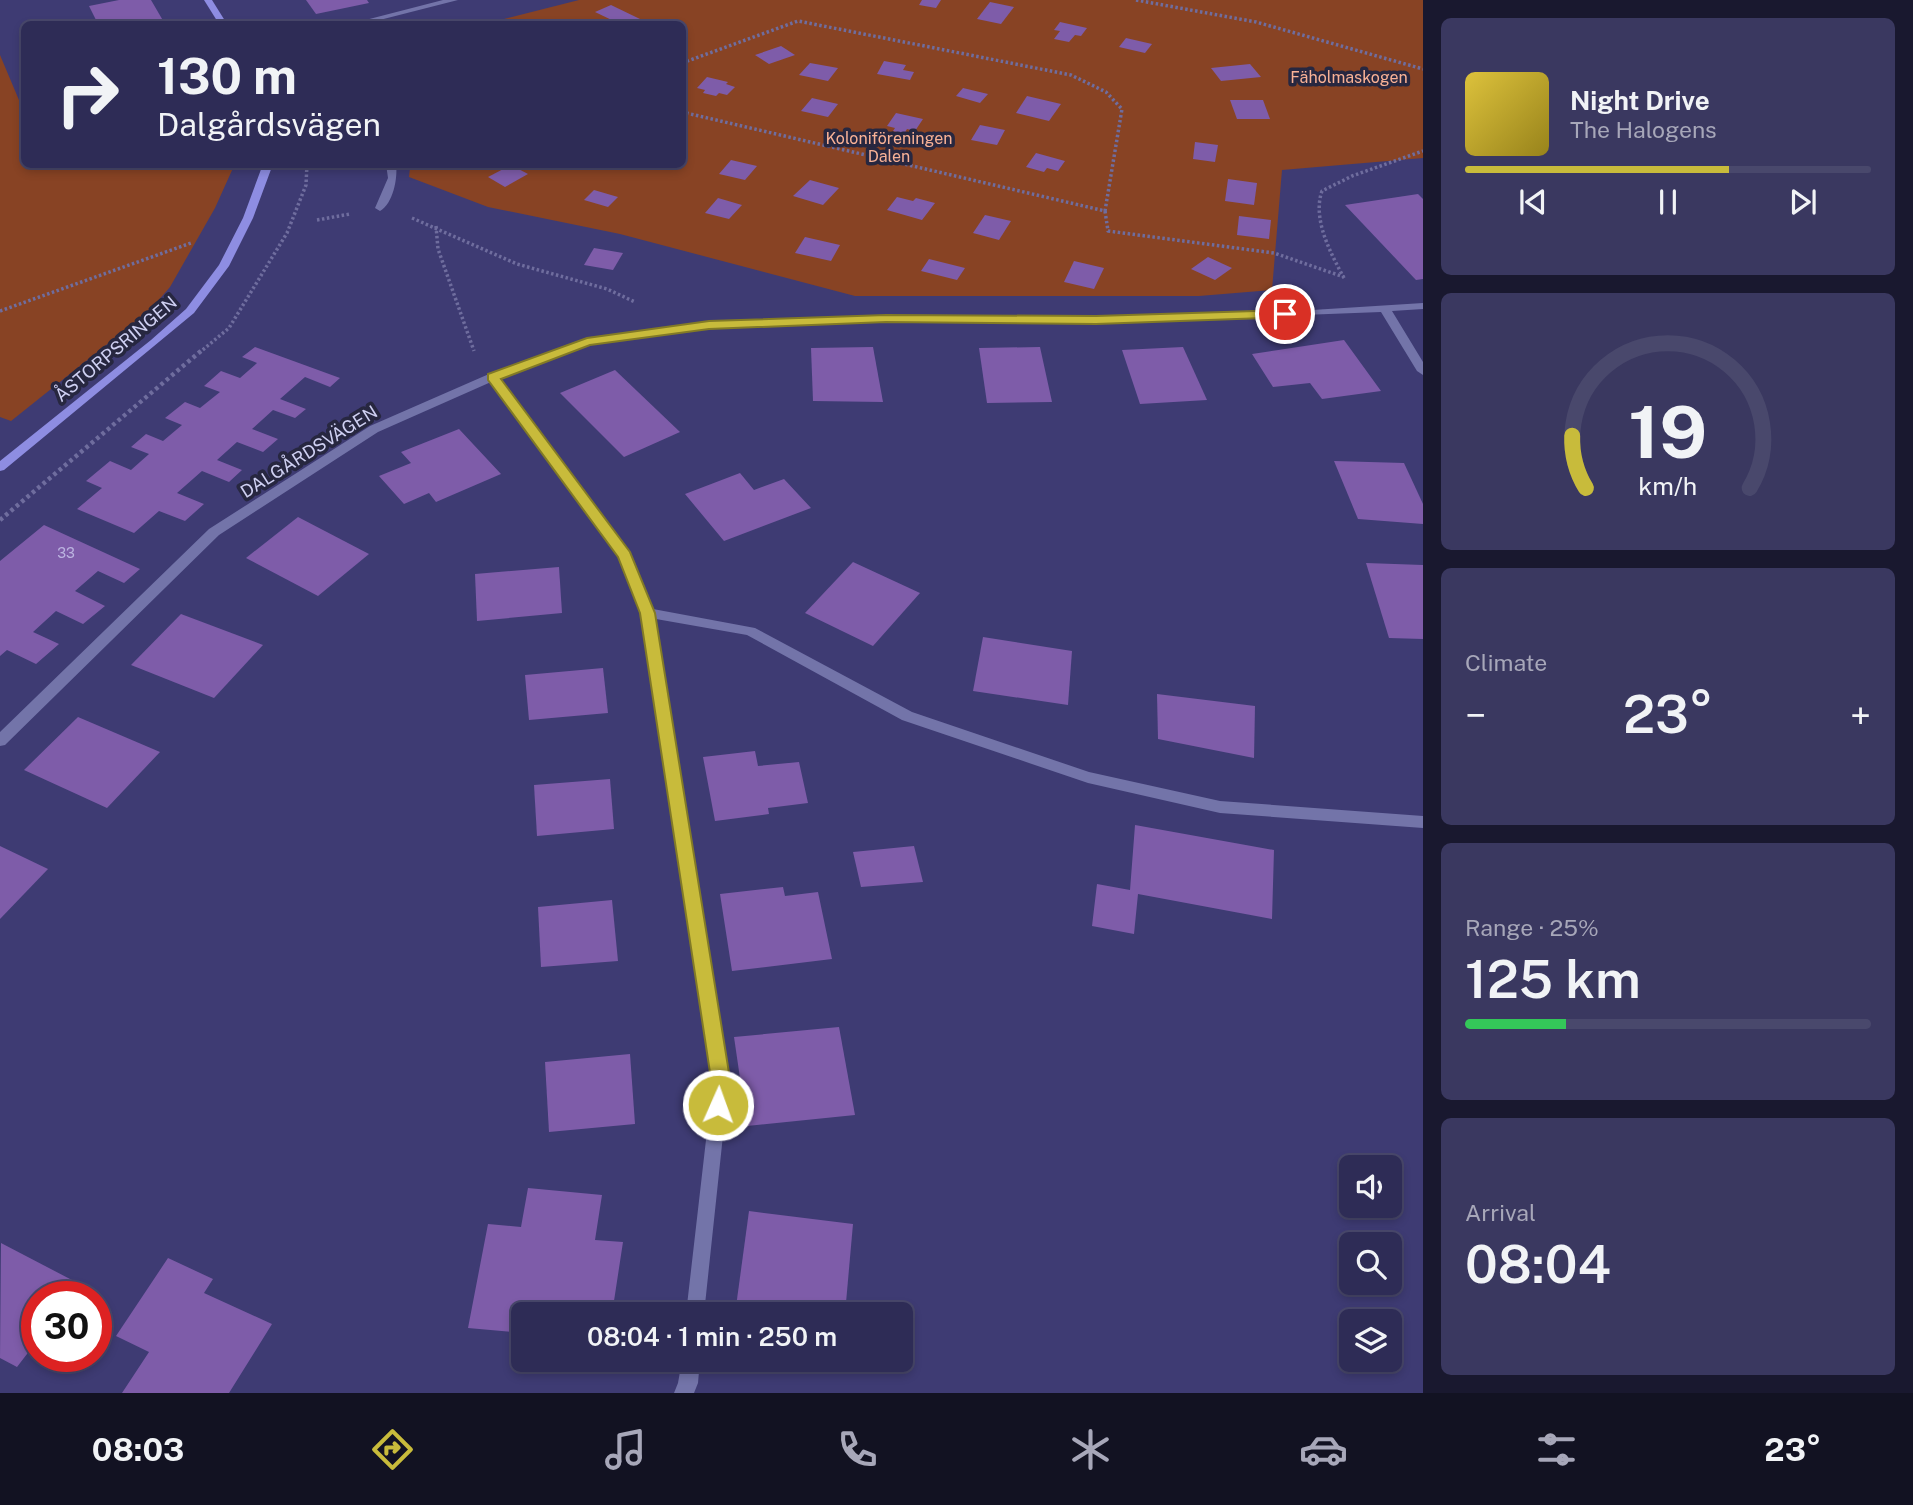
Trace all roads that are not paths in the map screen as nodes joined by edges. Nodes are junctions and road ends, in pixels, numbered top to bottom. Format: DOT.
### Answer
graph roads {
  1 [pos="208,0"];
  2 [pos="454,0"];
  3 [pos="221,21"];
  4 [pos="367,21"];
  5 [pos="267,168"];
  6 [pos="392,168"];
  7 [pos="380,208"];
  8 [pos="1423,306"];
  9 [pos="1385,309"];
  10 [pos="1423,371"];
  11 [pos="493,377"];
  12 [pos="0,467"];
  13 [pos="648,613"];
  14 [pos="0,741"];
  15 [pos="1423,822"];
  16 [pos="696,1302"];
  17 [pos="689,1372"];
  18 [pos="684,1393"];
  1 -- 3 [label="street"];
  2 -- 4 [label="street"];
  5 -- 12 [label="street, ÅSTORPSRINGEN"];
  6 -- 7 [label="street"];
  8 -- 9 [label="street, DALGÅRDSVÄGEN"];
  9 -- 10 [label="street"];
  9 -- 11 [label="street, DALGÅRDSVÄGEN"];
  11 -- 13 [label="street"];
  11 -- 14 [label="street, DALGÅRDSVÄGEN"];
  13 -- 15 [label="street"];
  13 -- 16 [label="street"];
  17 -- 18 [label="street"];
}
